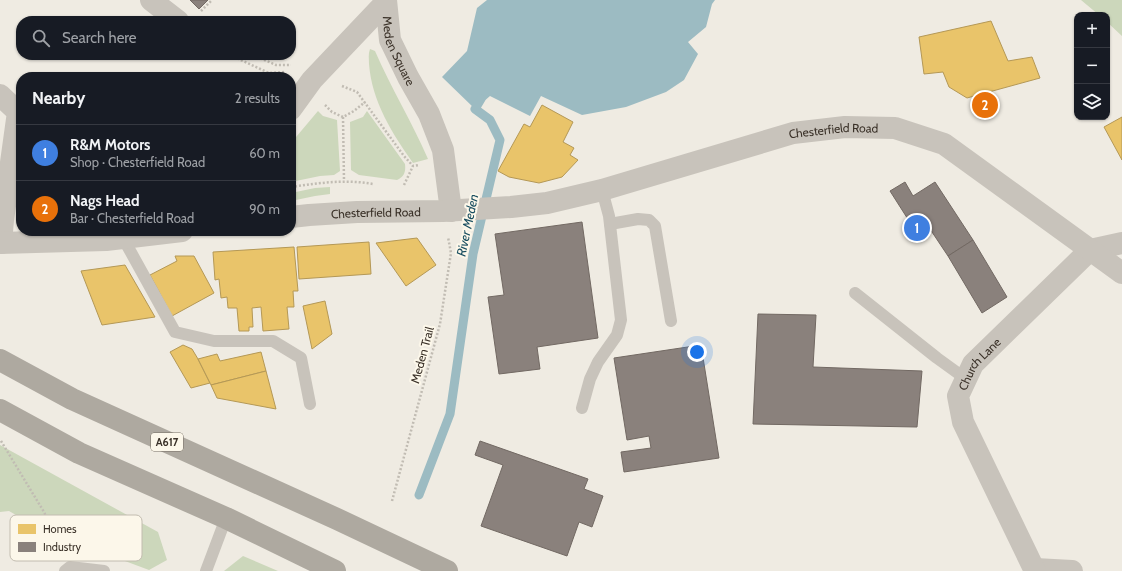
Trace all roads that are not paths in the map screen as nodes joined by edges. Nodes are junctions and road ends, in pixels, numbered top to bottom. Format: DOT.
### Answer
graph roads {
  1 [pos="151,0"];
  2 [pos="386,1"];
  3 [pos="172,16"];
  4 [pos="0,95"];
  5 [pos="296,102"];
  6 [pos="16,110"];
  7 [pos="16,126"];
  8 [pos="602,190"];
  9 [pos="452,210"];
  10 [pos="296,216"];
  11 [pos="610,224"];
  12 [pos="140,236"];
  13 [pos="123,238"];
  14 [pos="1,243"];
  15 [pos="1122,243"];
  16 [pos="1090,250"];
  17 [pos="1122,273"];
  18 [pos="855,293"];
  19 [pos="671,321"];
  20 [pos="0,360"];
  21 [pos="966,379"];
  22 [pos="310,404"];
  23 [pos="582,408"];
  24 [pos="0,410"];
  25 [pos="226,518"];
  26 [pos="67,569"];
  27 [pos="1035,570"];
  28 [pos="104,571"];
  29 [pos="206,571"];
  30 [pos="335,571"];
  31 [pos="447,571"];
  32 [pos="1072,571"];
  1 -- 3 [label="street"];
  2 -- 5 [label="street, Meden Square"];
  2 -- 9 [label="street, Meden Square"];
  4 -- 6 [label="street"];
  7 -- 14 [label="street"];
  8 -- 9 [label="street, Chesterfield Road"];
  8 -- 11 [label="lane"];
  8 -- 16 [label="street, Chesterfield Road"];
  9 -- 10 [label="street, Chesterfield Road"];
  11 -- 19 [label="lane"];
  11 -- 23 [label="lane"];
  12 -- 13 [label="street"];
  13 -- 14 [label="street"];
  13 -- 22 [label="lane"];
  15 -- 16 [label="street"];
  16 -- 17 [label="street, Chesterfield Road"];
  16 -- 21 [label="street, Church Lane"];
  18 -- 21 [label="lane"];
  20 -- 31 [label="highway, A617"];
  21 -- 27 [label="street, Church Lane"];
  24 -- 25 [label="highway"];
  25 -- 29 [label="lane"];
  25 -- 30 [label="highway"];
  26 -- 28 [label="lane"];
  27 -- 32 [label="street"];
}
